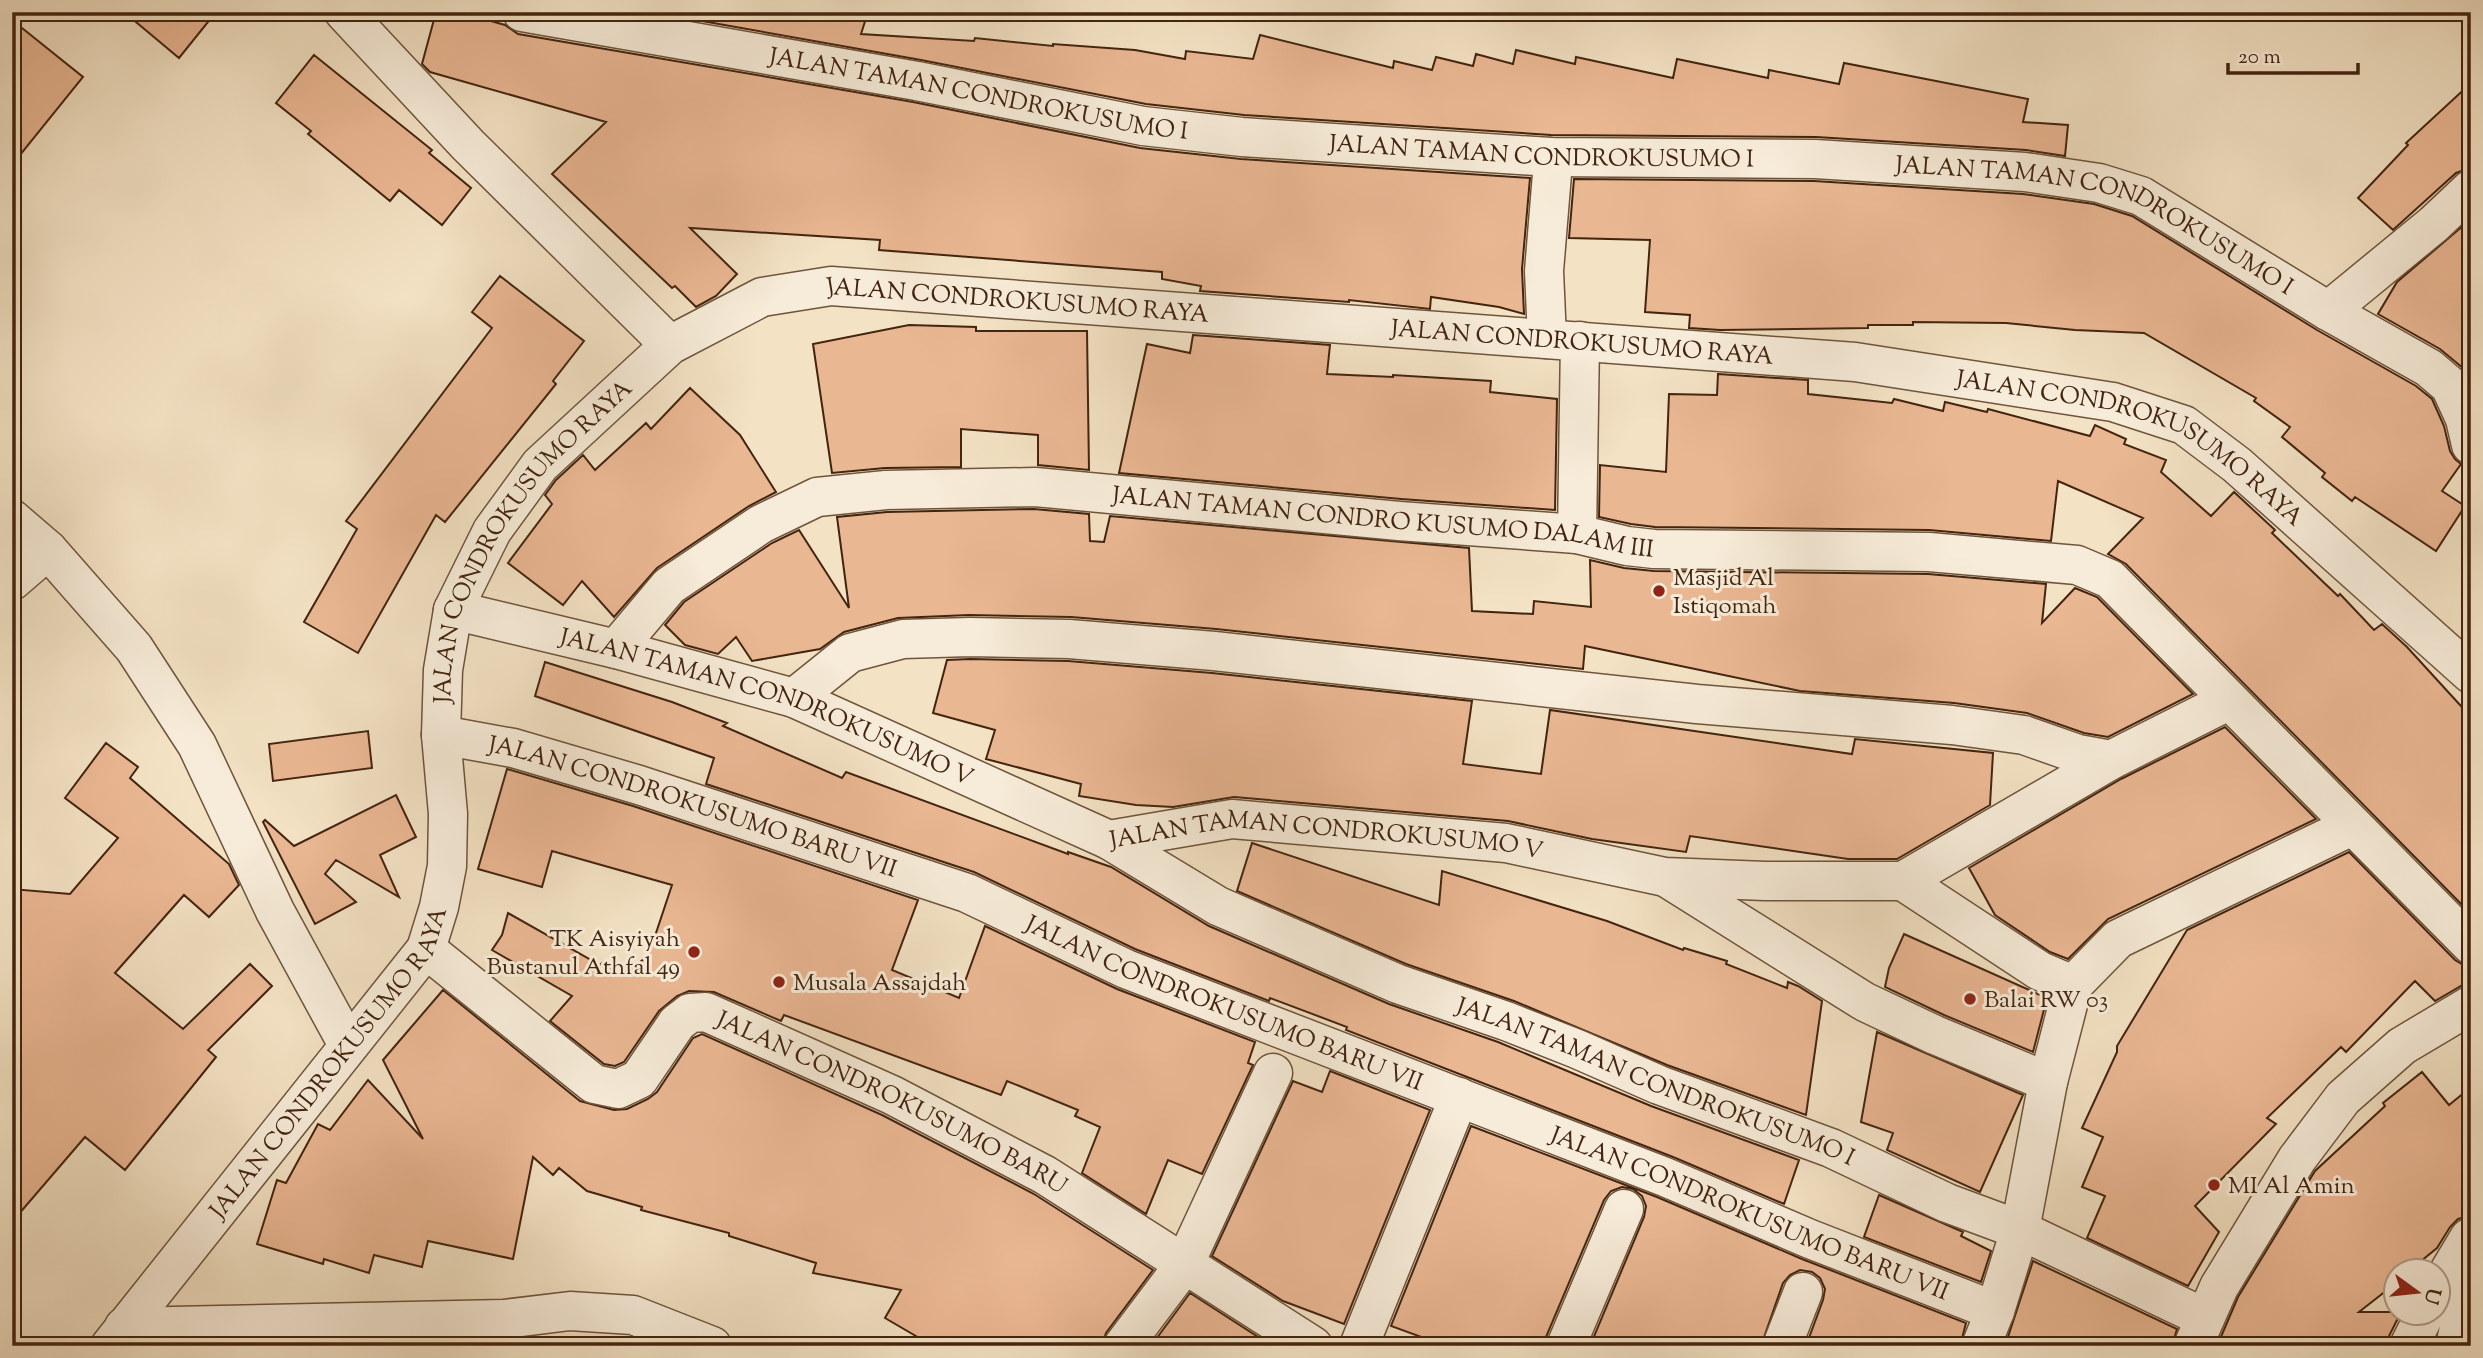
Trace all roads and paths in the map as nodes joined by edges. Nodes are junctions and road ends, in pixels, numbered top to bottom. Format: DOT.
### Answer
graph roads {
  1 [pos="344,12"];
  2 [pos="522,12"];
  3 [pos="1550,157"];
  4 [pos="2471,189"];
  5 [pos="2328,311"];
  6 [pos="1563,340"];
  7 [pos="670,345"];
  8 [pos="2471,445"];
  9 [pos="12,519"];
  10 [pos="1577,534"];
  11 [pos="48,550"];
  12 [pos="12,581"];
  13 [pos="453,610"];
  14 [pos="615,649"];
  15 [pos="2471,674"];
  16 [pos="794,698"];
  17 [pos="2228,701"];
  18 [pos="441,735"];
  19 [pos="2111,760"];
  20 [pos="2352,825"];
  21 [pos="1109,841"];
  22 [pos="1665,877"];
  23 [pos="1903,881"];
  24 [pos="2471,945"];
  25 [pos="426,949"];
  26 [pos="2073,985"];
  27 [pos="2471,1004"];
  28 [pos="348,1045"];
  29 [pos="1273,1073"];
  30 [pos="2048,1082"];
  31 [pos="1459,1097"];
  32 [pos="1624,1209"];
  33 [pos="2020,1230"];
  34 [pos="2471,1235"];
  35 [pos="2471,1255"];
  36 [pos="1184,1265"];
  37 [pos="2452,1267"];
  38 [pos="1803,1292"];
  39 [pos="1995,1311"];
  40 [pos="2419,1326"];
  41 [pos="2199,1332"];
  42 [pos="117,1336"];
  43 [pos="712,1346"];
  44 [pos="1123,1346"];
  45 [pos="1313,1346"];
  46 [pos="1359,1346"];
  47 [pos="1566,1346"];
  48 [pos="1782,1346"];
  49 [pos="1981,1346"];
  50 [pos="2409,1346"];
  51 [pos="2455,1346"];
  1 -- 7 [label="street"];
  2 -- 3 [label="street, JALAN TAMAN CONDROKUSUMO I"];
  3 -- 5 [label="street, JALAN TAMAN CONDROKUSUMO I"];
  3 -- 6 [label="street"];
  4 -- 5 [label="street"];
  5 -- 8 [label="street, JALAN TAMAN CONDROKUSUMO I"];
  6 -- 7 [label="street, JALAN CONDROKUSUMO RAYA"];
  6 -- 10 [label="street"];
  6 -- 15 [label="street, JALAN CONDROKUSUMO RAYA"];
  7 -- 13 [label="street, JALAN CONDROKUSUMO RAYA"];
  9 -- 11 [label="street"];
  10 -- 14 [label="street, JALAN TAMAN CONDRO KUSUMO DALAM III"];
  10 -- 17 [label="street, JALAN TAMAN CONDRO KUSUMO DALAM III"];
  11 -- 12 [label="street"];
  11 -- 28 [label="street"];
  13 -- 14 [label="street, JALAN TAMAN CONDROKUSUMO V"];
  13 -- 18 [label="street, JALAN CONDROKUSUMO RAYA"];
  14 -- 16 [label="street, JALAN TAMAN CONDROKUSUMO V"];
  16 -- 19 [label="street"];
  16 -- 21 [label="street, JALAN TAMAN CONDROKUSUMO V"];
  17 -- 19 [label="street"];
  17 -- 20 [label="street, JALAN TAMAN CONDRO KUSUMO DALAM III"];
  18 -- 25 [label="street, JALAN CONDROKUSUMO RAYA"];
  18 -- 31 [label="street, JALAN CONDROKUSUMO BARU VII"];
  19 -- 23 [label="street"];
  20 -- 24 [label="street, JALAN TAMAN CONDRO KUSUMO DALAM III"];
  20 -- 26 [label="street"];
  21 -- 22 [label="street, JALAN TAMAN CONDROKUSUMO V"];
  21 -- 33 [label="street, JALAN TAMAN CONDROKUSUMO I"];
  22 -- 23 [label="street, JALAN TAMAN CONDROKUSUMO V"];
  22 -- 30 [label="street"];
  23 -- 26 [label="street"];
  25 -- 28 [label="street, JALAN CONDROKUSUMO RAYA"];
  25 -- 36 [label="street, JALAN CONDROKUSUMO BARU"];
  26 -- 30 [label="street"];
  27 -- 41 [label="street"];
  28 -- 42 [label="street, JALAN CONDROKUSUMO RAYA"];
  29 -- 36 [label="street"];
  30 -- 33 [label="street"];
  31 -- 39 [label="street, JALAN CONDROKUSUMO BARU VII"];
  31 -- 46 [label="street"];
  32 -- 47 [label="street"];
  33 -- 39 [label="street"];
  33 -- 41 [label="street, JALAN TAMAN CONDROKUSUMO I"];
  34 -- 37 [label="street"];
  35 -- 51 [label="street"];
  36 -- 44 [label="street"];
  36 -- 45 [label="street, JALAN CONDROKUSUMO BARU"];
  38 -- 48 [label="street"];
  39 -- 49 [label="street"];
  40 -- 50 [label="street"];
  42 -- 43 [label="street"];
}
